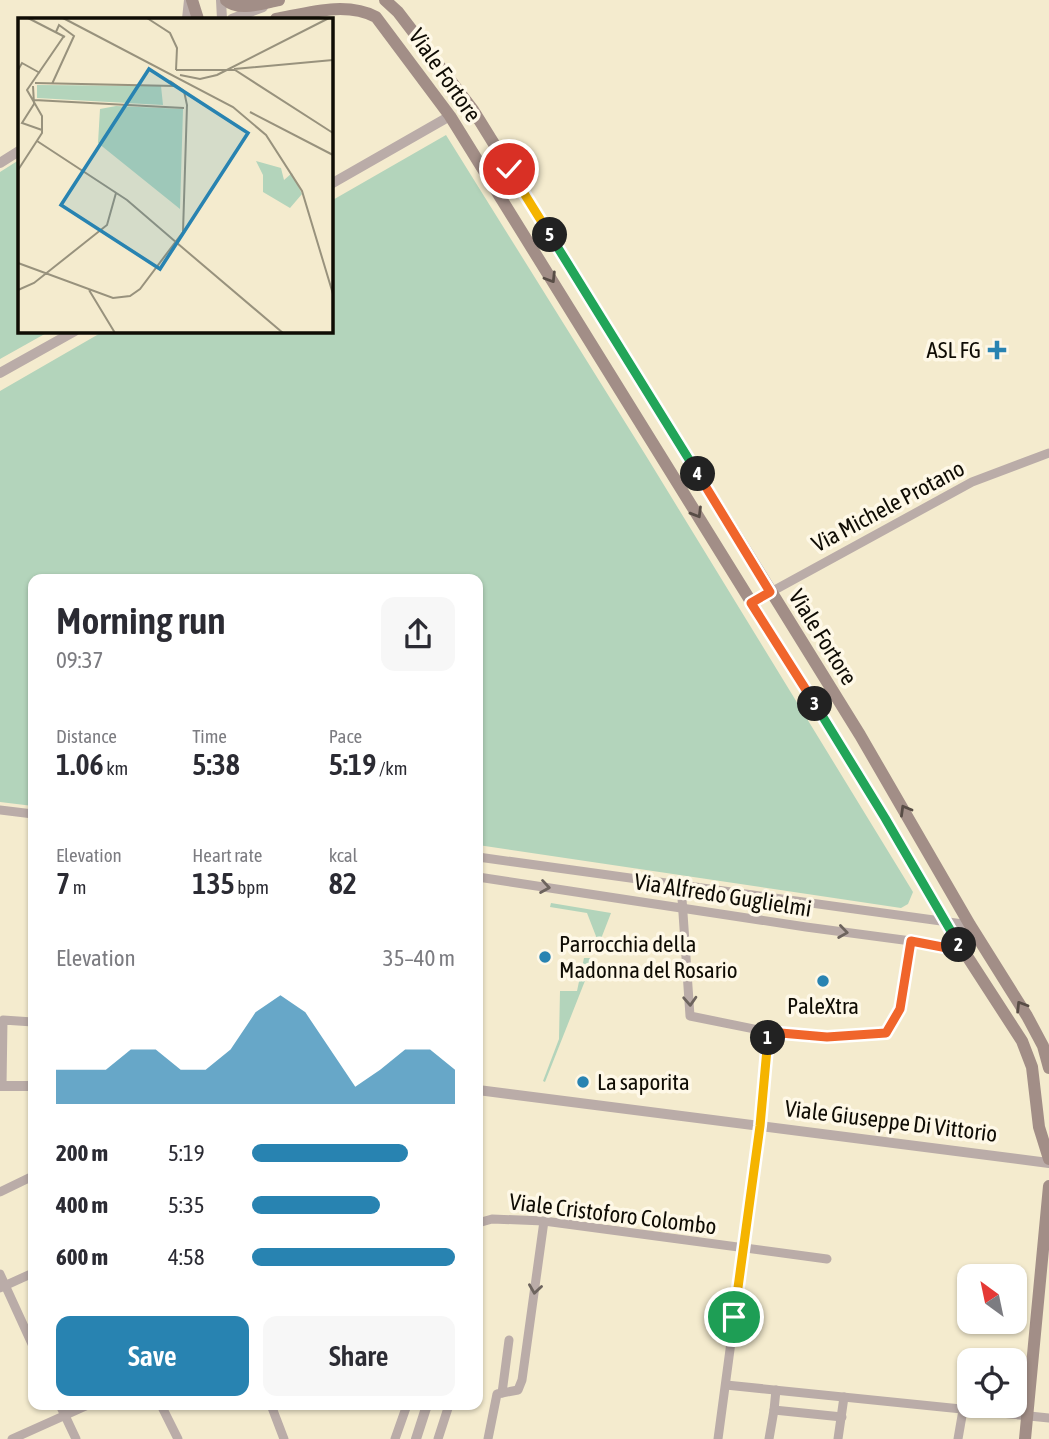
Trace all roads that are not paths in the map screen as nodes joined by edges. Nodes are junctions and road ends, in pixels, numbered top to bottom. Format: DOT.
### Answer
graph roads {
  1 [pos="190,0"];
  2 [pos="221,0"];
  3 [pos="226,0"];
  4 [pos="278,0"];
  5 [pos="385,0"];
  6 [pos="187,18"];
  7 [pos="198,18"];
  8 [pos="222,18"];
  9 [pos="234,18"];
  10 [pos="281,18"];
  11 [pos="473,110"];
  12 [pos="450,116"];
  13 [pos="18,152"];
  14 [pos="0,163"];
  15 [pos="332,183"];
  16 [pos="73,332"];
  17 [pos="0,373"];
  18 [pos="1049,453"];
  19 [pos="770,592"];
  20 [pos="751,603"];
  21 [pos="860,735"];
  22 [pos="841,745"];
  23 [pos="0,810"];
  24 [pos="28,813"];
  25 [pos="483,858"];
  26 [pos="483,878"];
  27 [pos="681,884"];
  28 [pos="684,909"];
  29 [pos="943,919"];
  30 [pos="971,925"];
  31 [pos="911,941"];
  32 [pos="963,951"];
  33 [pos="28,1022"];
  34 [pos="769,1032"];
  35 [pos="1049,1068"];
  36 [pos="1,1086"];
  37 [pos="28,1086"];
  38 [pos="483,1091"];
  39 [pos="760,1126"];
  40 [pos="1049,1161"];
  41 [pos="28,1178"];
  42 [pos="1049,1185"];
  43 [pos="0,1192"];
  44 [pos="544,1221"];
  45 [pos="483,1222"];
  46 [pos="742,1249"];
  47 [pos="827,1259"];
  48 [pos="0,1274"];
  49 [pos="28,1275"];
  50 [pos="3,1287"];
  51 [pos="28,1336"];
  52 [pos="509,1340"];
  53 [pos="726,1385"];
  54 [pos="776,1390"];
  55 [pos="502,1393"];
  56 [pos="844,1397"];
  57 [pos="774,1409"];
  58 [pos="957,1409"];
  59 [pos="62,1410"];
  60 [pos="78,1410"];
  61 [pos="164,1410"];
  62 [pos="273,1410"];
  63 [pos="405,1410"];
  64 [pos="425,1410"];
  65 [pos="447,1410"];
  66 [pos="65,1416"];
  67 [pos="1027,1416"];
  68 [pos="842,1417"];
  69 [pos="962,1418"];
  70 [pos="1027,1418"];
  71 [pos="1049,1418"];
  72 [pos="12,1439"];
  73 [pos="76,1439"];
  74 [pos="178,1439"];
  75 [pos="284,1439"];
  76 [pos="395,1439"];
  77 [pos="416,1439"];
  78 [pos="438,1439"];
  79 [pos="488,1439"];
  80 [pos="718,1439"];
  81 [pos="769,1439"];
  82 [pos="838,1439"];
  83 [pos="958,1439"];
  84 [pos="1025,1439"];
  1 -- 6 [label="street"];
  1 -- 7 [label="main road"];
  2 -- 8 [label="street"];
  3 -- 4 [label="main road"];
  4 -- 9 [label="street"];
  5 -- 11 [label="main road, Viale Fortore"];
  10 -- 12 [label="main road, Viale Fortore"];
  11 -- 12 [label="main road"];
  11 -- 19 [label="main road, Viale Fortore"];
  12 -- 15 [label="street"];
  12 -- 20 [label="main road, Viale Fortore, one-way"];
  13 -- 14 [label="street"];
  16 -- 17 [label="street"];
  18 -- 19 [label="street, Via Michele Protano"];
  19 -- 20 [label="street, Via Michele Protano"];
  19 -- 21 [label="main road, Viale Fortore"];
  20 -- 22 [label="main road, Viale Fortore"];
  21 -- 22 [label="main road"];
  30 -- 21 [label="main road, Viale Fortore, one-way"];
  22 -- 29 [label="main road, Viale Fortore"];
  23 -- 24 [label="street"];
  25 -- 27 [label="street, Via Alfredo Guglielmi"];
  26 -- 28 [label="street, Via Alfredo Guglielmi, one-way"];
  27 -- 28 [label="street"];
  27 -- 29 [label="street, Via Alfredo Guglielmi"];
  28 -- 31 [label="street, Via Alfredo Guglielmi, one-way"];
  28 -- 34 [label="street, one-way"];
  29 -- 30 [label="street, Via Alfredo Guglielmi"];
  29 -- 32 [label="main road, Viale Fortore"];
  35 -- 30 [label="main road, Viale Fortore, one-way"];
  31 -- 32 [label="street, Via Alfredo Guglielmi"];
  31 -- 34 [label="street"];
  32 -- 40 [label="main road, Viale Fortore"];
  33 -- 36 [label="street"];
  34 -- 39 [label="street"];
  36 -- 37 [label="street"];
  38 -- 39 [label="street, Viale Giuseppe Di Vittorio"];
  39 -- 40 [label="street, Viale Giuseppe Di Vittorio"];
  39 -- 46 [label="street"];
  41 -- 43 [label="street"];
  42 -- 67 [label="main road"];
  44 -- 45 [label="street, Viale Cristoforo Colombo"];
  44 -- 46 [label="street, Viale Cristoforo Colombo"];
  44 -- 55 [label="street, one-way"];
  46 -- 47 [label="street, Viale Cristoforo Colombo"];
  46 -- 53 [label="street"];
  48 -- 50 [label="street"];
  49 -- 50 [label="street"];
  50 -- 51 [label="street"];
  52 -- 55 [label="street"];
  53 -- 54 [label="street"];
  53 -- 80 [label="street"];
  54 -- 56 [label="street"];
  54 -- 57 [label="street"];
  55 -- 79 [label="street"];
  56 -- 58 [label="street"];
  56 -- 68 [label="street"];
  57 -- 68 [label="street"];
  57 -- 81 [label="street"];
  59 -- 66 [label="street"];
  60 -- 66 [label="street"];
  61 -- 74 [label="street"];
  62 -- 75 [label="street"];
  63 -- 76 [label="street"];
  64 -- 77 [label="street"];
  65 -- 78 [label="street"];
  66 -- 72 [label="street"];
  66 -- 73 [label="street"];
  67 -- 71 [label="street"];
  68 -- 82 [label="street"];
  69 -- 83 [label="street"];
  70 -- 84 [label="main road"];
}
